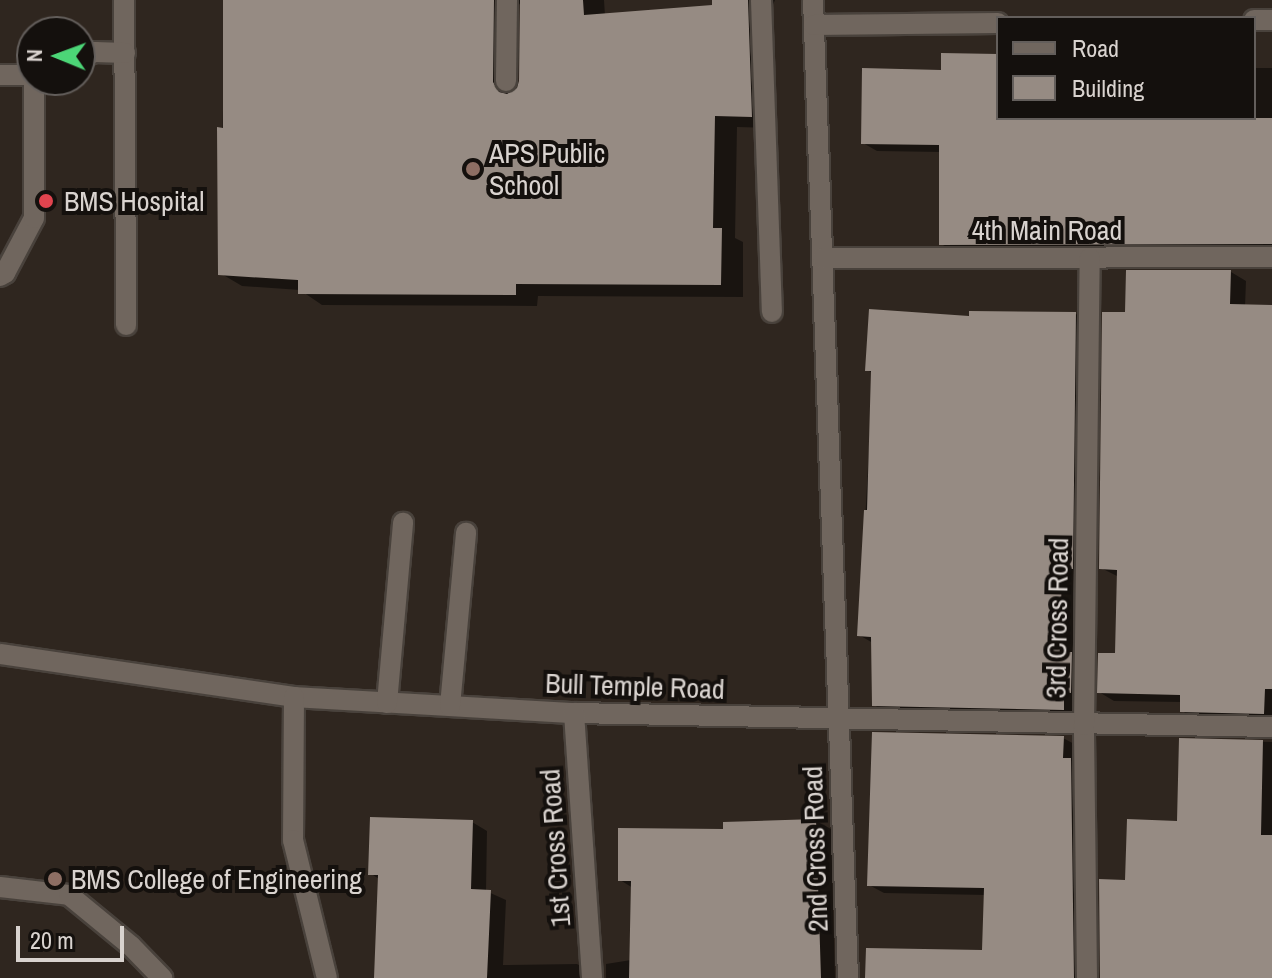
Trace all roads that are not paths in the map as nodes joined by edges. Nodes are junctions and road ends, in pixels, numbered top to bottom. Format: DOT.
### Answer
graph roads {
  1 [pos="124,0"];
  2 [pos="507,0"];
  3 [pos="761,0"];
  4 [pos="813,0"];
  5 [pos="996,23"];
  6 [pos="814,25"];
  7 [pos="96,52"];
  8 [pos="125,53"];
  9 [pos="506,81"];
  10 [pos="33,96"];
  11 [pos="1272,257"];
  12 [pos="823,258"];
  13 [pos="1090,258"];
  14 [pos="0,276"];
  15 [pos="772,312"];
  16 [pos="126,325"];
  17 [pos="403,523"];
  18 [pos="466,533"];
  19 [pos="0,654"];
  20 [pos="294,697"];
  21 [pos="387,703"];
  22 [pos="450,706"];
  23 [pos="574,713"];
  24 [pos="839,719"];
  25 [pos="1084,725"];
  26 [pos="1272,727"];
  27 [pos="0,887"];
  28 [pos="162,978"];
  29 [pos="327,978"];
  30 [pos="592,978"];
  31 [pos="848,978"];
  32 [pos="1087,978"];
  1 -- 8 [label="street"];
  2 -- 9 [label="street"];
  3 -- 15 [label="street"];
  4 -- 6 [label="street, 2nd Cross Road"];
  5 -- 6 [label="street"];
  6 -- 12 [label="street, 2nd Cross Road"];
  7 -- 8 [label="street"];
  8 -- 16 [label="street"];
  10 -- 14 [label="street"];
  11 -- 13 [label="street, 4th Main Road"];
  12 -- 13 [label="street, 4th Main Road"];
  12 -- 24 [label="street, 2nd Cross Road"];
  13 -- 25 [label="street, 3rd Cross Road"];
  17 -- 21 [label="street"];
  18 -- 22 [label="street"];
  19 -- 20 [label="street, Bull Temple Road"];
  20 -- 21 [label="street, Bull Temple Road"];
  20 -- 29 [label="street"];
  21 -- 22 [label="street, Bull Temple Road"];
  22 -- 23 [label="street, Bull Temple Road"];
  23 -- 24 [label="street, Bull Temple Road"];
  23 -- 30 [label="street, 1st Cross Road"];
  24 -- 25 [label="street, Bull Temple Road"];
  24 -- 31 [label="street, 2nd Cross Road"];
  25 -- 26 [label="street, Bull Temple Road"];
  25 -- 32 [label="street, 3rd Cross Road"];
  27 -- 28 [label="street"];
}
